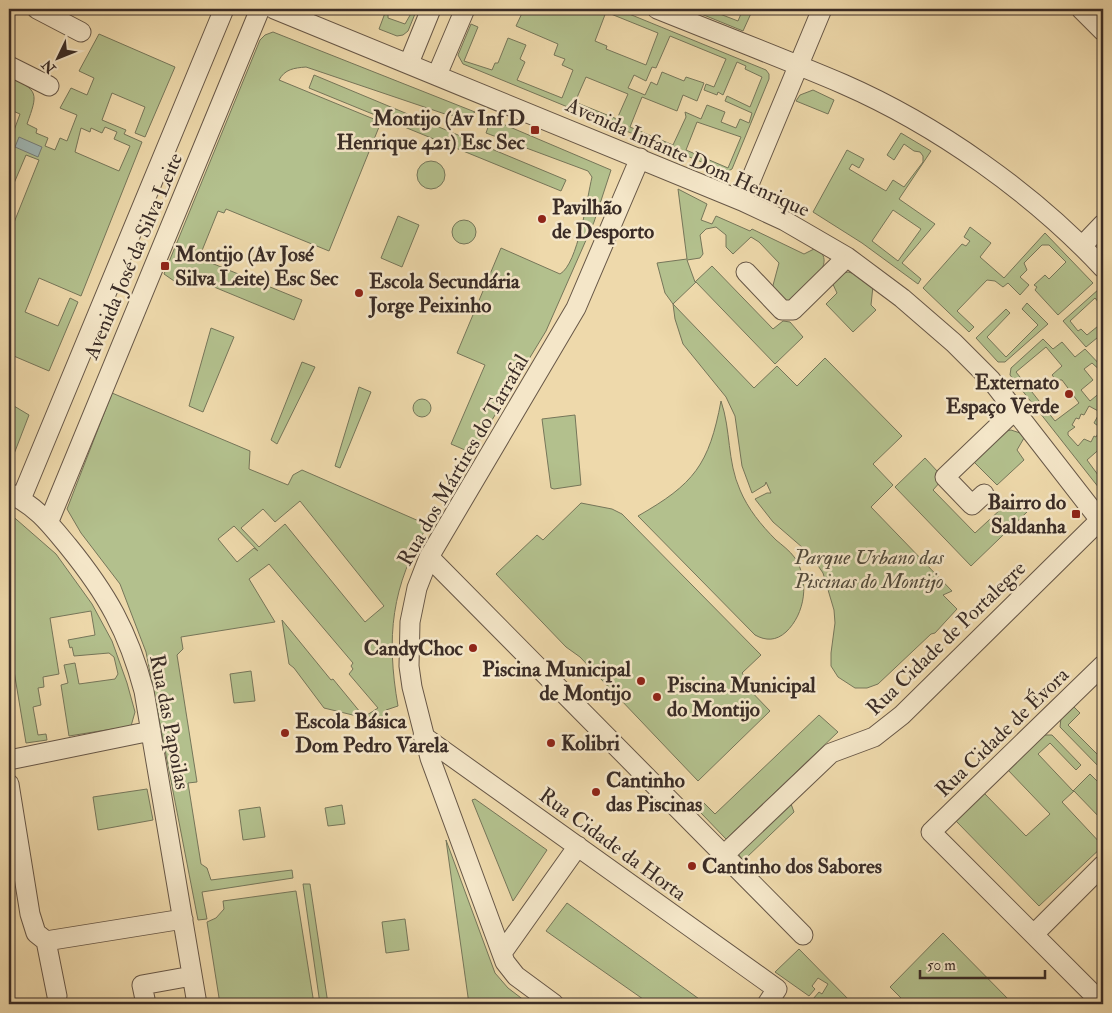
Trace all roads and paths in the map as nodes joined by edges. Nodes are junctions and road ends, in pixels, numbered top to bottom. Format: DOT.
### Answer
graph roads {
  1 [pos="37,9"];
  2 [pos="224,9"];
  3 [pos="260,9"];
  4 [pos="274,9"];
  5 [pos="431,9"];
  6 [pos="465,9"];
  7 [pos="657,9"];
  8 [pos="822,9"];
  9 [pos="1081,9"];
  10 [pos="1103,31"];
  11 [pos="81,32"];
  12 [pos="409,63"];
  13 [pos="9,66"];
  14 [pos="797,66"];
  15 [pos="438,75"];
  16 [pos="49,86"];
  17 [pos="640,158"];
  18 [pos="742,201"];
  19 [pos="1103,224"];
  20 [pos="1082,246"];
  21 [pos="846,257"];
  22 [pos="1103,268"];
  23 [pos="746,272"];
  24 [pos="1015,410"];
  25 [pos="984,494"];
  26 [pos="15,496"];
  27 [pos="49,521"];
  28 [pos="1102,522"];
  29 [pos="429,557"];
  30 [pos="1103,665"];
  31 [pos="150,731"];
  32 [pos="423,736"];
  33 [pos="9,760"];
  34 [pos="9,784"];
  35 [pos="578,846"];
  36 [pos="725,854"];
  37 [pos="1103,865"];
  38 [pos="17,894"];
  39 [pos="183,919"];
  40 [pos="1034,934"];
  41 [pos="802,935"];
  42 [pos="46,941"];
  43 [pos="502,953"];
  44 [pos="192,976"];
  45 [pos="57,996"];
  46 [pos="772,997"];
  47 [pos="146,1004"];
  48 [pos="197,1004"];
  49 [pos="554,1004"];
  50 [pos="1102,1004"];
  1 -- 11 [label="street"];
  2 -- 26 [label="street, Avenida José da Silva Leite"];
  3 -- 27 [label="street, Avenida José da Silva Leite"];
  4 -- 12 [label="street, Avenida Infante Dom Henrique"];
  5 -- 12 [label="street"];
  6 -- 15 [label="street"];
  7 -- 14 [label="street"];
  8 -- 14 [label="street"];
  9 -- 10 [label="street"];
  12 -- 15 [label="street, Avenida Infante Dom Henrique"];
  13 -- 16 [label="street"];
  14 -- 18 [label="street"];
  14 -- 20 [label="street"];
  15 -- 17 [label="street, Avenida Infante Dom Henrique"];
  17 -- 18 [label="street, Avenida Infante Dom Henrique"];
  17 -- 29 [label="street, Rua dos Mártires do Tarrafal"];
  18 -- 21 [label="street, Avenida Infante Dom Henrique"];
  19 -- 20 [label="street"];
  20 -- 22 [label="street"];
  21 -- 23 [label="street"];
  21 -- 24 [label="street, Avenida Infante Dom Henrique"];
  24 -- 25 [label="street"];
  24 -- 28 [label="street, Avenida Infante Dom Henrique"];
  26 -- 27 [label="street, Rua das Papoilas"];
  27 -- 31 [label="street, Rua das Papoilas"];
  28 -- 36 [label="street, Rua Cidade de Portalegre"];
  29 -- 32 [label="street, Rua dos Mártires do Tarrafal"];
  29 -- 36 [label="street"];
  30 -- 40 [label="street, Rua Cidade de Évora"];
  31 -- 33 [label="street"];
  31 -- 39 [label="street, Rua das Papoilas"];
  32 -- 35 [label="street, Rua Cidade da Horta"];
  32 -- 43 [label="street, Rua dos Mártires do Tarrafal"];
  34 -- 38 [label="street"];
  35 -- 43 [label="street"];
  35 -- 46 [label="street, Rua Cidade da Horta"];
  36 -- 41 [label="street"];
  37 -- 40 [label="street"];
  38 -- 42 [label="street"];
  39 -- 42 [label="street"];
  39 -- 44 [label="street, Rua das Papoilas"];
  40 -- 50 [label="street"];
  42 -- 45 [label="street"];
  43 -- 49 [label="street, Rua dos Mártires do Tarrafal"];
  44 -- 47 [label="street"];
  44 -- 48 [label="street, Rua das Papoilas"];
}
